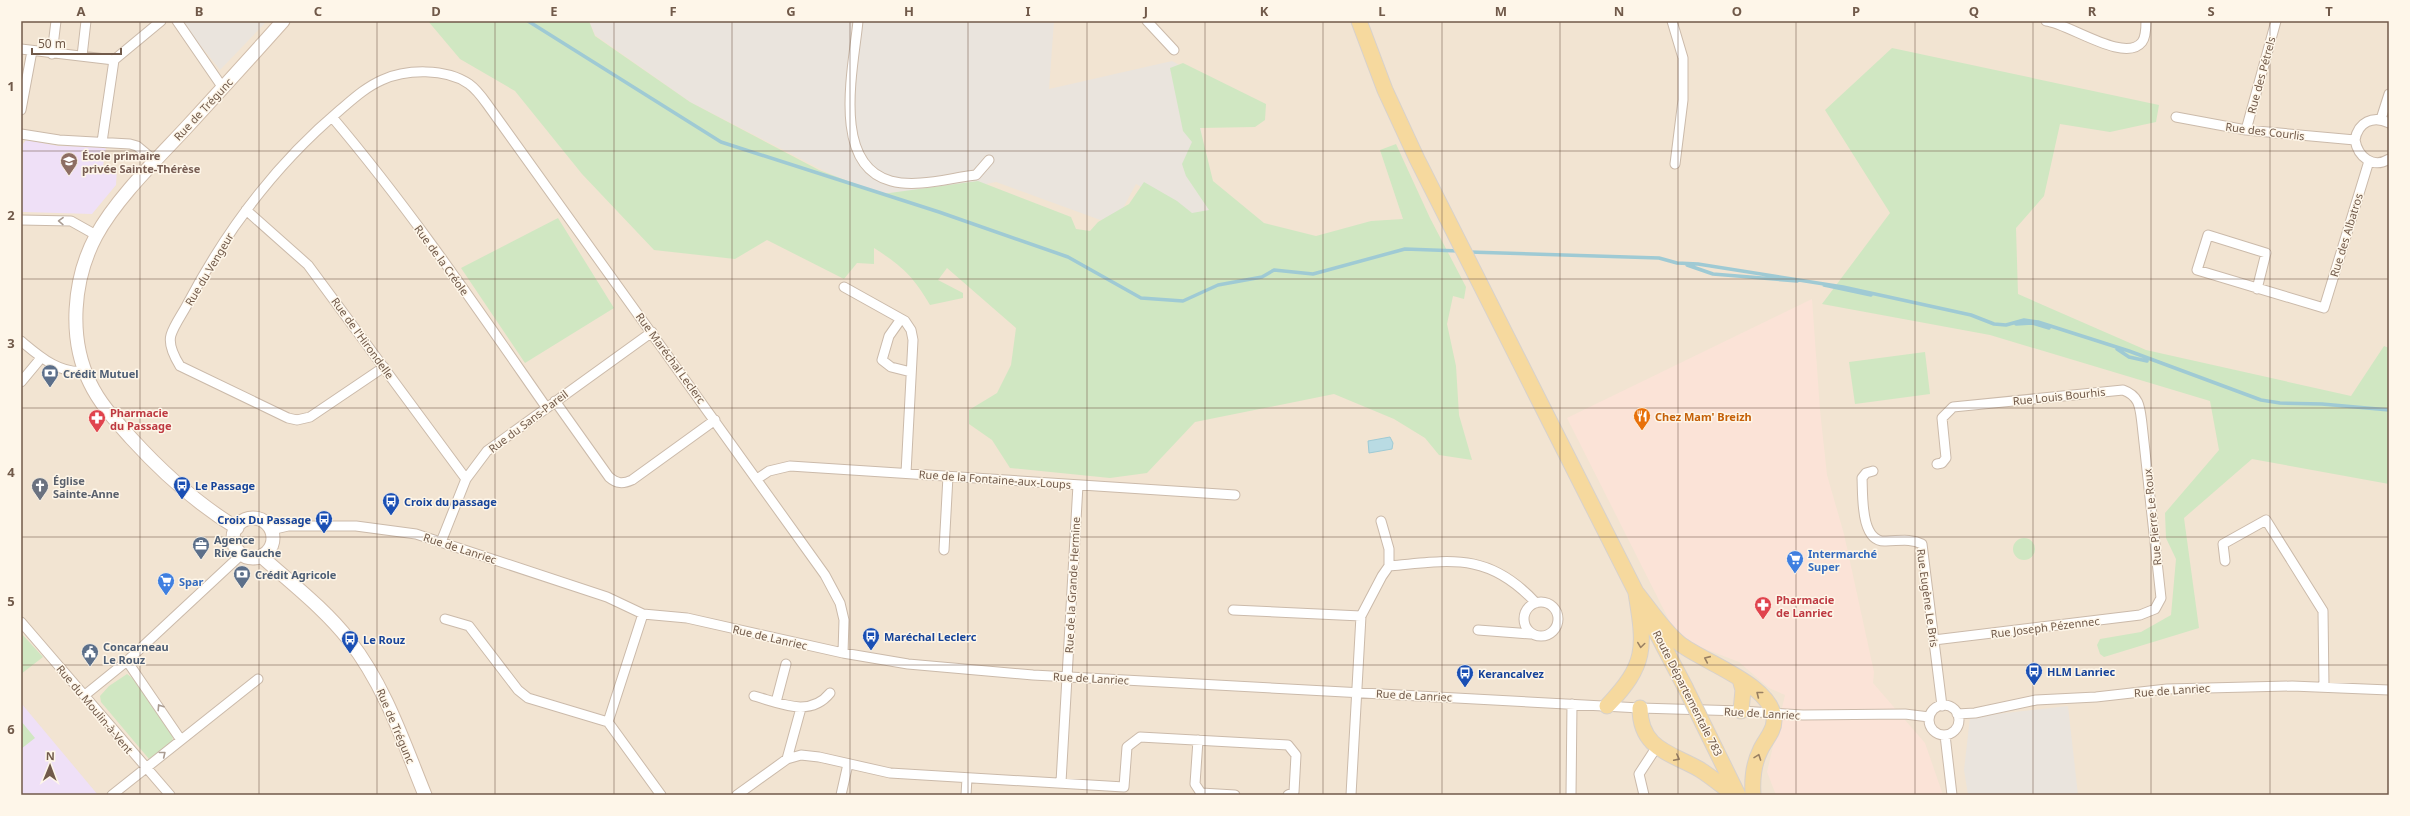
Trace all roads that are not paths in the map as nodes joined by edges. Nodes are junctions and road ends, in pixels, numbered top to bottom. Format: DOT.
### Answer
graph roads {
  1 [pos="56,21"];
  2 [pos="86,21"];
  3 [pos="161,21"];
  4 [pos="177,21"];
  5 [pos="283,21"];
  6 [pos="858,21"];
  7 [pos="1147,21"];
  8 [pos="1359,21"];
  9 [pos="1672,21"];
  10 [pos="2046,21"];
  11 [pos="2146,21"];
  12 [pos="2276,21"];
  13 [pos="21,49"];
  14 [pos="1174,50"];
  15 [pos="32,51"];
  16 [pos="52,54"];
  17 [pos="82,56"];
  18 [pos="114,60"];
  19 [pos="462,80"];
  20 [pos="223,88"];
  21 [pos="2389,94"];
  22 [pos="21,110"];
  23 [pos="332,117"];
  24 [pos="2176,117"];
  25 [pos="2385,121"];
  26 [pos="2246,130"];
  27 [pos="21,134"];
  28 [pos="2355,140"];
  29 [pos="102,142"];
  30 [pos="2389,158"];
  31 [pos="989,160"];
  32 [pos="155,161"];
  33 [pos="2368,161"];
  34 [pos="1675,164"];
  35 [pos="246,210"];
  36 [pos="21,220"];
  37 [pos="96,235"];
  38 [pos="844,287"];
  39 [pos="2257,289"];
  40 [pos="901,319"];
  41 [pos="652,332"];
  42 [pos="21,341"];
  43 [pos="41,358"];
  44 [pos="384,367"];
  45 [pos="86,371"];
  46 [pos="911,372"];
  47 [pos="21,382"];
  48 [pos="555,401"];
  49 [pos="546,407"];
  50 [pos="715,420"];
  51 [pos="2142,424"];
  52 [pos="1936,464"];
  53 [pos="1874,471"];
  54 [pos="906,473"];
  55 [pos="948,476"];
  56 [pos="757,479"];
  57 [pos="466,480"];
  58 [pos="1078,485"];
  59 [pos="1235,496"];
  60 [pos="1382,521"];
  61 [pos="236,528"];
  62 [pos="272,530"];
  63 [pos="440,542"];
  64 [pos="944,550"];
  65 [pos="242,554"];
  66 [pos="261,556"];
  67 [pos="2225,561"];
  68 [pos="1389,566"];
  69 [pos="1636,592"];
  70 [pos="1536,603"];
  71 [pos="2155,609"];
  72 [pos="1233,610"];
  73 [pos="644,614"];
  74 [pos="1361,616"];
  75 [pos="445,619"];
  76 [pos="21,622"];
  77 [pos="1478,630"];
  78 [pos="1531,634"];
  79 [pos="1934,640"];
  80 [pos="843,653"];
  81 [pos="127,661"];
  82 [pos="786,664"];
  83 [pos="1066,677"];
  84 [pos="258,679"];
  85 [pos="1740,679"];
  86 [pos="2324,687"];
  87 [pos="2389,690"];
  88 [pos="1358,692"];
  89 [pos="830,693"];
  90 [pos="85,695"];
  91 [pos="754,696"];
  92 [pos="776,702"];
  93 [pos="1572,704"];
  94 [pos="1607,706"];
  95 [pos="1942,706"];
  96 [pos="801,708"];
  97 [pos="1640,708"];
  98 [pos="1741,711"];
  99 [pos="1773,713"];
  100 [pos="1957,714"];
  101 [pos="1929,717"];
  102 [pos="608,722"];
  103 [pos="1945,735"];
  104 [pos="181,740"];
  105 [pos="1198,740"];
  106 [pos="1656,748"];
  107 [pos="787,759"];
  108 [pos="848,764"];
  109 [pos="145,769"];
  110 [pos="967,778"];
  111 [pos="1061,782"];
  112 [pos="1124,791"];
  113 [pos="112,795"];
  114 [pos="170,795"];
  115 [pos="425,795"];
  116 [pos="661,795"];
  117 [pos="737,795"];
  118 [pos="841,795"];
  119 [pos="966,795"];
  120 [pos="1235,795"];
  121 [pos="1288,795"];
  122 [pos="1351,795"];
  123 [pos="1356,795"];
  124 [pos="1571,795"];
  125 [pos="1644,795"];
  126 [pos="1734,795"];
  127 [pos="1738,795"];
  128 [pos="1753,795"];
  129 [pos="1952,795"];
  1 -- 16 [label="street"];
  2 -- 17 [label="street"];
  3 -- 18 [label="street"];
  4 -- 20 [label="street"];
  5 -- 20 [label="main road, Rue de Trégunc"];
  6 -- 31 [label="street"];
  7 -- 14 [label="street"];
  8 -- 69 [label="main road"];
  9 -- 34 [label="street"];
  10 -- 11 [label="street"];
  12 -- 26 [label="street, Rue des Pétrels"];
  13 -- 15 [label="street"];
  15 -- 16 [label="street"];
  15 -- 22 [label="street"];
  16 -- 17 [label="street"];
  17 -- 18 [label="street"];
  18 -- 29 [label="street"];
  19 -- 23 [label="street, Rue du Vengeur"];
  19 -- 41 [label="street, Rue Maréchal Leclerc"];
  20 -- 32 [label="main road, Rue de Trégunc"];
  21 -- 25 [label="street"];
  23 -- 35 [label="street, Rue du Vengeur"];
  23 -- 49 [label="street, Rue de la Créole"];
  24 -- 26 [label="street, Rue des Courlis"];
  25 -- 28 [label="street"];
  26 -- 28 [label="street, Rue des Courlis"];
  27 -- 29 [label="street"];
  28 -- 33 [label="street"];
  29 -- 32 [label="street"];
  30 -- 33 [label="street"];
  32 -- 37 [label="main road, Rue de Trégunc"];
  33 -- 39 [label="street, Rue des Albatros"];
  35 -- 44 [label="street, Rue de l'Hirondelle"];
  35 -- 44 [label="street, Rue du Vengeur"];
  37 -- 36 [label="street, one-way"];
  37 -- 45 [label="main road, Rue de Trégunc"];
  38 -- 40 [label="street"];
  39 -- 39 [label="street"];
  40 -- 46 [label="street"];
  40 -- 46 [label="street"];
  41 -- 48 [label="street, Rue du Sans-Pareil"];
  41 -- 50 [label="street, Rue Maréchal Leclerc"];
  42 -- 43 [label="street"];
  43 -- 45 [label="street"];
  43 -- 47 [label="street"];
  44 -- 57 [label="street, Rue de l'Hirondelle"];
  45 -- 61 [label="main road, Rue de Trégunc"];
  46 -- 54 [label="street"];
  48 -- 49 [label="street, Rue du Sans-Pareil"];
  48 -- 50 [label="street"];
  49 -- 57 [label="street, Rue du Sans-Pareil"];
  50 -- 56 [label="street, Rue Maréchal Leclerc"];
  51 -- 52 [label="street, Rue Louis Bourhis"];
  51 -- 71 [label="street, Rue Pierre Le Roux"];
  53 -- 79 [label="street, Rue Eugène Le Bris"];
  54 -- 55 [label="street, Rue de la Fontaine-aux-Loups"];
  54 -- 56 [label="street, Rue de la Fontaine-aux-Loups"];
  55 -- 58 [label="street, Rue de la Fontaine-aux-Loups"];
  55 -- 64 [label="street"];
  56 -- 80 [label="street, Rue Maréchal Leclerc"];
  57 -- 63 [label="street, Rue du Sans-Pareil"];
  58 -- 59 [label="street, Rue de la Fontaine-aux-Loups"];
  58 -- 83 [label="street, Rue de la Grande Hermine"];
  60 -- 68 [label="street"];
  61 -- 62 [label="main road"];
  61 -- 65 [label="main road"];
  62 -- 63 [label="street, Rue de Lanriec"];
  62 -- 66 [label="main road"];
  63 -- 73 [label="street, Rue de Lanriec"];
  65 -- 66 [label="main road"];
  65 -- 81 [label="street"];
  66 -- 115 [label="main road, Rue de Trégunc"];
  67 -- 86 [label="street"];
  68 -- 70 [label="street"];
  68 -- 74 [label="street"];
  85 -- 69 [label="main road, one-way"];
  69 -- 94 [label="main road, one-way"];
  69 -- 127 [label="main road, Route Départementale 783, bridge"];
  70 -- 78 [label="street"];
  70 -- 78 [label="street"];
  71 -- 79 [label="street, Rue Joseph Pézennec"];
  72 -- 74 [label="street"];
  73 -- 80 [label="street, Rue de Lanriec"];
  73 -- 102 [label="street"];
  74 -- 88 [label="street"];
  75 -- 102 [label="street"];
  76 -- 90 [label="street, Rue du Moulin-à-Vent"];
  77 -- 78 [label="street"];
  79 -- 95 [label="street, Rue Eugène Le Bris"];
  80 -- 83 [label="street, Rue de Lanriec"];
  81 -- 90 [label="street"];
  104 -- 81 [label="street, one-way"];
  82 -- 92 [label="street"];
  83 -- 88 [label="street, Rue de Lanriec"];
  83 -- 111 [label="street, Rue de la Grande Hermine"];
  84 -- 104 [label="street"];
  85 -- 98 [label="main road"];
  99 -- 85 [label="main road, one-way"];
  86 -- 87 [label="street, Rue de Lanriec"];
  86 -- 100 [label="street, Rue de Lanriec"];
  88 -- 93 [label="street, Rue de Lanriec"];
  88 -- 122 [label="street"];
  89 -- 96 [label="street"];
  90 -- 109 [label="street, Rue du Moulin-à-Vent"];
  91 -- 92 [label="street"];
  92 -- 96 [label="street"];
  93 -- 94 [label="street, Rue de Lanriec"];
  93 -- 124 [label="street"];
  94 -- 97 [label="street, Rue de Lanriec"];
  95 -- 100 [label="street"];
  95 -- 101 [label="street"];
  96 -- 107 [label="street"];
  97 -- 98 [label="street, Rue de Lanriec"];
  97 -- 106 [label="main road"];
  98 -- 99 [label="street, Rue de Lanriec"];
  99 -- 101 [label="street, Rue de Lanriec"];
  128 -- 99 [label="main road, one-way"];
  100 -- 103 [label="street"];
  101 -- 103 [label="street"];
  102 -- 116 [label="street"];
  103 -- 129 [label="street"];
  109 -- 104 [label="street, one-way"];
  105 -- 112 [label="street"];
  105 -- 120 [label="street"];
  105 -- 121 [label="street"];
  106 -- 125 [label="street"];
  106 -- 126 [label="main road, one-way"];
  107 -- 108 [label="street"];
  107 -- 117 [label="street"];
  108 -- 110 [label="street"];
  108 -- 118 [label="street"];
  109 -- 113 [label="street"];
  109 -- 114 [label="street, Rue du Moulin-à-Vent"];
  110 -- 111 [label="street"];
  110 -- 119 [label="street"];
  111 -- 112 [label="street"];
  122 -- 123 [label="street"];
}
